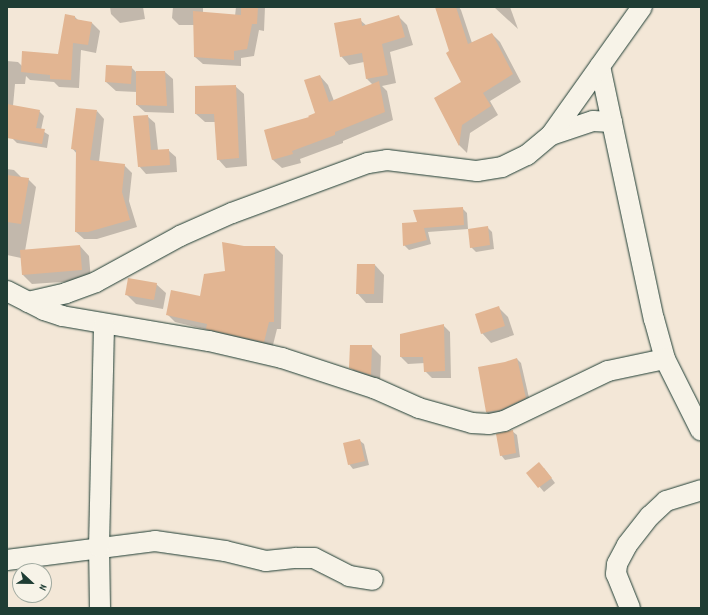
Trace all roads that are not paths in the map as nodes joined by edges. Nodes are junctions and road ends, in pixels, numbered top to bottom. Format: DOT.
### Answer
graph roads {
  1 [pos="642,7"];
  2 [pos="600,66"];
  3 [pos="612,122"];
  4 [pos="550,135"];
  5 [pos="7,291"];
  6 [pos="28,302"];
  7 [pos="104,324"];
  8 [pos="665,359"];
  9 [pos="701,431"];
  10 [pos="701,490"];
  11 [pos="99,547"];
  12 [pos="7,560"];
  13 [pos="373,580"];
  14 [pos="100,608"];
  15 [pos="630,608"];
  1 -- 2 [label="street"];
  2 -- 3 [label="street"];
  2 -- 4 [label="street"];
  3 -- 4 [label="street"];
  3 -- 8 [label="street"];
  4 -- 6 [label="street"];
  5 -- 6 [label="street"];
  6 -- 7 [label="street"];
  7 -- 8 [label="street"];
  7 -- 11 [label="street"];
  8 -- 9 [label="street"];
  10 -- 15 [label="street"];
  11 -- 12 [label="street"];
  11 -- 13 [label="street"];
  11 -- 14 [label="street"];
}
